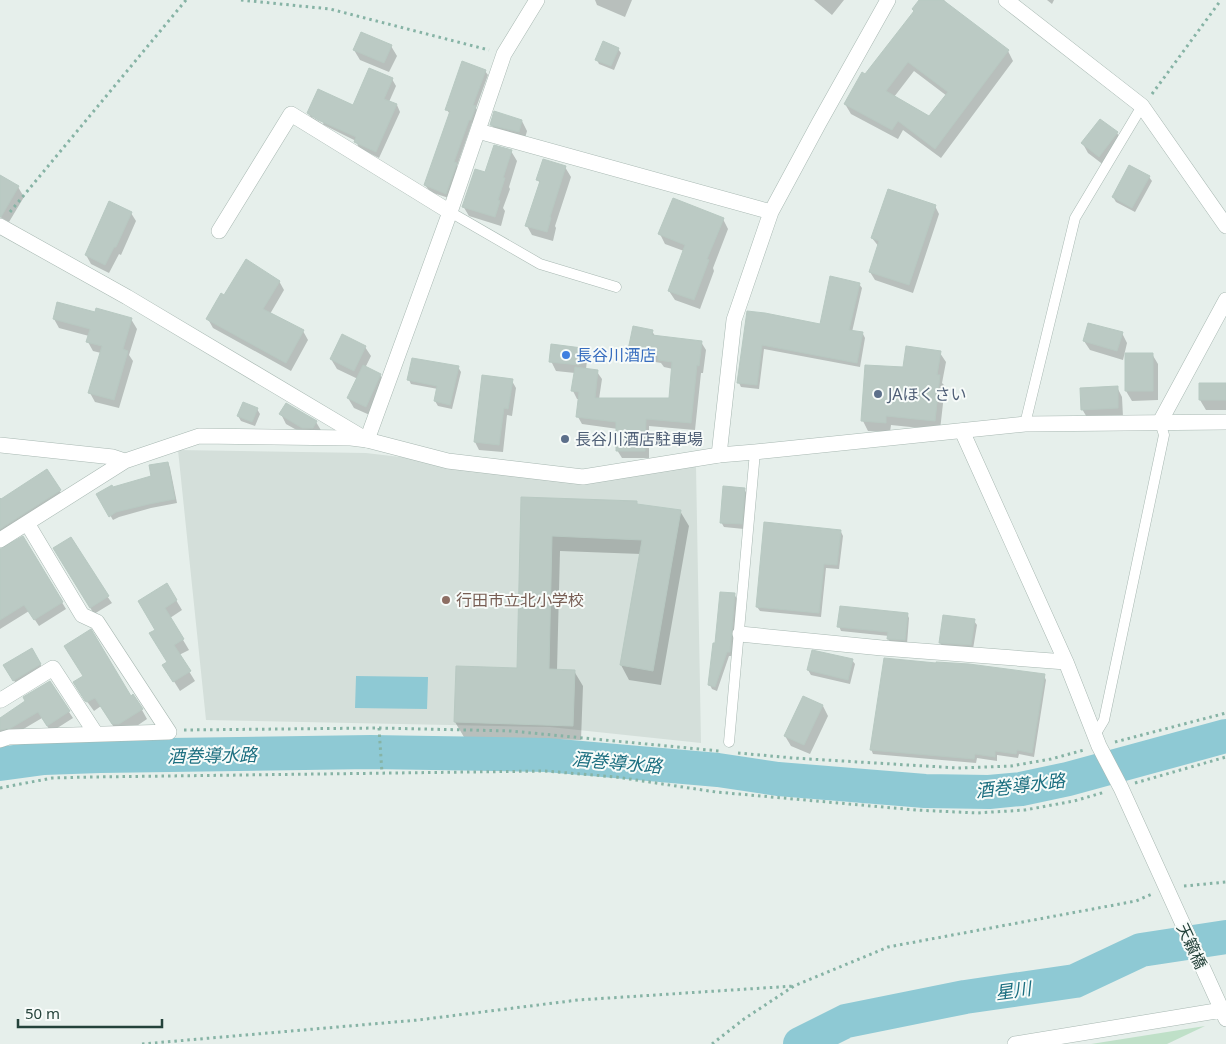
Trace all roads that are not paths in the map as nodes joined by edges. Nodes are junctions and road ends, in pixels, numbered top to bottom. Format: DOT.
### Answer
graph roads {
  1 [pos="537,0"];
  2 [pos="888,0"];
  3 [pos="1006,0"];
  4 [pos="1142,106"];
  5 [pos="478,131"];
  6 [pos="450,212"];
  7 [pos="771,212"];
  8 [pos="3,221"];
  9 [pos="1226,226"];
  10 [pos="219,231"];
  11 [pos="616,287"];
  12 [pos="1226,300"];
  13 [pos="1160,422"];
  14 [pos="1226,422"];
  15 [pos="1025,424"];
  16 [pos="962,431"];
  17 [pos="367,440"];
  18 [pos="0,445"];
  19 [pos="755,452"];
  20 [pos="719,455"];
  21 [pos="124,462"];
  22 [pos="27,523"];
  23 [pos="0,540"];
  24 [pos="740,634"];
  25 [pos="1066,662"];
  26 [pos="0,699"];
  27 [pos="96,734"];
  28 [pos="0,740"];
  29 [pos="1099,743"];
  30 [pos="729,747"];
  31 [pos="1222,1011"];
  32 [pos="1015,1044"];
  1 -- 5 [label="street"];
  2 -- 7 [label="street"];
  3 -- 4 [label="street"];
  4 -- 9 [label="street"];
  4 -- 15 [label="lane"];
  5 -- 6 [label="street"];
  5 -- 7 [label="street"];
  6 -- 10 [label="street"];
  6 -- 11 [label="lane"];
  6 -- 17 [label="street"];
  7 -- 20 [label="street"];
  8 -- 17 [label="street"];
  12 -- 13 [label="street"];
  13 -- 14 [label="street"];
  13 -- 15 [label="street"];
  13 -- 29 [label="lane"];
  15 -- 16 [label="street"];
  16 -- 19 [label="street"];
  16 -- 25 [label="street, 天籟橋"];
  17 -- 20 [label="street"];
  17 -- 21 [label="street"];
  18 -- 21 [label="street"];
  19 -- 20 [label="street"];
  19 -- 24 [label="lane"];
  21 -- 22 [label="street"];
  22 -- 23 [label="street"];
  22 -- 27 [label="street"];
  24 -- 25 [label="street"];
  24 -- 30 [label="lane"];
  25 -- 29 [label="street, 天籟橋"];
  26 -- 27 [label="street"];
  27 -- 28 [label="street"];
  29 -- 31 [label="street, 天籟橋"];
  31 -- 32 [label="street"];
}
